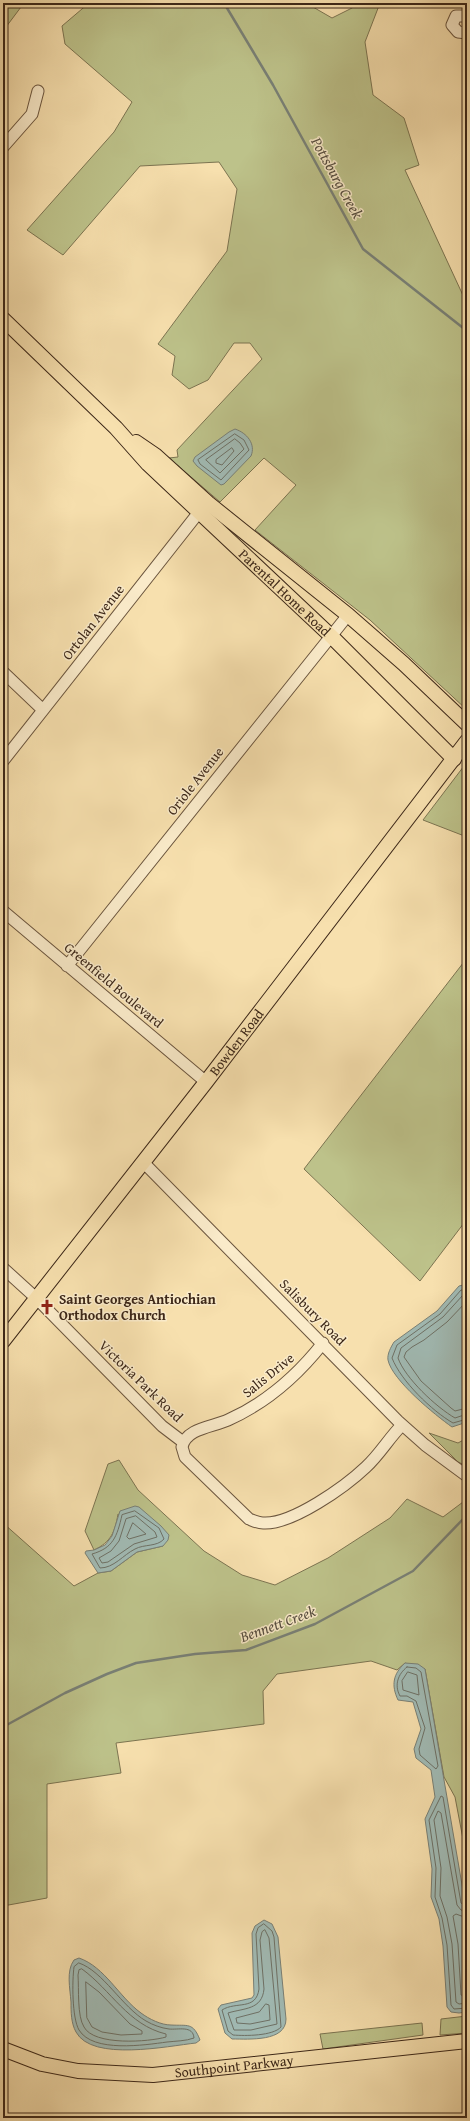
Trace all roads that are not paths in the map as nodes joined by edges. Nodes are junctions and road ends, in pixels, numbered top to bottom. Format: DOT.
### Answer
graph roads {
  1 [pos="467,16"];
  2 [pos="467,33"];
  3 [pos="38,91"];
  4 [pos="3,147"];
  5 [pos="3,319"];
  6 [pos="203,507"];
  7 [pos="236,526"];
  8 [pos="227,537"];
  9 [pos="348,615"];
  10 [pos="330,635"];
  11 [pos="3,672"];
  12 [pos="43,710"];
  13 [pos="467,724"];
  14 [pos="467,741"];
  15 [pos="454,759"];
  16 [pos="3,761"];
  17 [pos="3,911"];
  18 [pos="68,966"];
  19 [pos="206,1082"];
  20 [pos="143,1162"];
  21 [pos="3,1268"];
  22 [pos="36,1298"];
  23 [pos="3,1341"];
  24 [pos="323,1343"];
  25 [pos="402,1425"];
  26 [pos="183,1442"];
  27 [pos="467,1476"];
  28 [pos="467,2041"];
  29 [pos="3,2049"];
  1 -- 2 [label="street"];
  3 -- 4 [label="street"];
  5 -- 6 [label="main road, Parental Home Road"];
  6 -- 7 [label="main road, Parental Home Road"];
  6 -- 8 [label="main road, Parental Home Road"];
  6 -- 12 [label="street, Ortolan Avenue"];
  7 -- 8 [label="street"];
  7 -- 9 [label="main road, Parental Home Road"];
  8 -- 10 [label="main road, Parental Home Road"];
  9 -- 10 [label="street, Oriole Avenue"];
  9 -- 13 [label="main road, Parental Home Road"];
  10 -- 15 [label="main road, Parental Home Road"];
  10 -- 18 [label="street, Oriole Avenue"];
  11 -- 12 [label="street"];
  12 -- 16 [label="street, Ortolan Avenue"];
  14 -- 15 [label="main road, Bowden Road"];
  15 -- 19 [label="main road, Bowden Road"];
  17 -- 18 [label="street, Greenfield Boulevard"];
  18 -- 19 [label="street, Greenfield Boulevard"];
  19 -- 20 [label="main road, Bowden Road"];
  20 -- 22 [label="main road, Bowden Road"];
  20 -- 24 [label="street, Salisbury Road"];
  21 -- 22 [label="street, Victoria Park Road"];
  22 -- 23 [label="main road, Bowden Road"];
  22 -- 26 [label="street, Victoria Park Road"];
  24 -- 25 [label="street, Salisbury Road"];
  24 -- 26 [label="street, Salis Drive"];
  25 -- 26 [label="street, Victoria Park Road"];
  25 -- 27 [label="street, Salisbury Road"];
  28 -- 29 [label="main road, Southpoint Parkway"];
}
